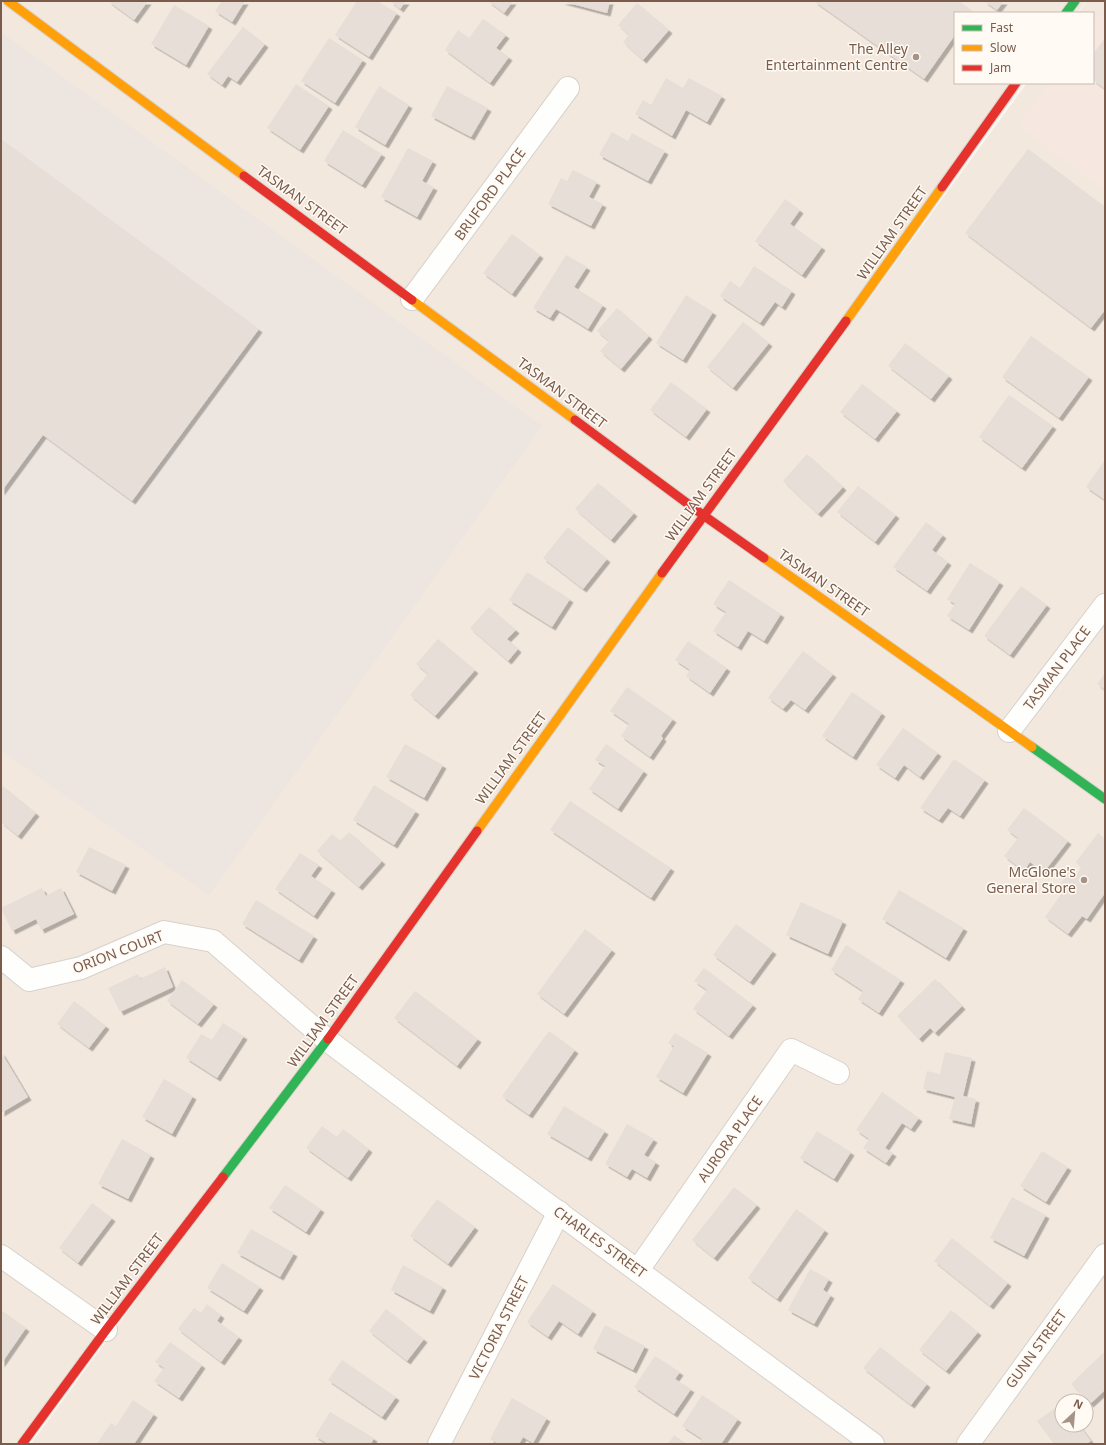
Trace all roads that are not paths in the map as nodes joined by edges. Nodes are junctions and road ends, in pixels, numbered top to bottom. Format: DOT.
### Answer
graph roads {
  1 [pos="8,1"];
  2 [pos="1075,1"];
  3 [pos="1067,12"];
  4 [pos="1015,84"];
  5 [pos="568,88"];
  6 [pos="412,299"];
  7 [pos="703,514"];
  8 [pos="1105,605"];
  9 [pos="1009,731"];
  10 [pos="1105,799"];
  11 [pos="1,957"];
  12 [pos="327,1040"];
  13 [pos="838,1073"];
  14 [pos="559,1212"];
  15 [pos="1105,1255"];
  16 [pos="1,1256"];
  17 [pos="638,1270"];
  18 [pos="106,1330"];
  19 [pos="22,1444"];
  20 [pos="439,1444"];
  21 [pos="873,1444"];
  22 [pos="968,1444"];
  1 -- 6 [label="main road, TASMAN STREET"];
  2 -- 3 [label="main road"];
  4 -- 7 [label="main road, WILLIAM STREET"];
  5 -- 6 [label="street, BRUFORD PLACE"];
  6 -- 7 [label="main road, TASMAN STREET"];
  7 -- 9 [label="main road, TASMAN STREET"];
  7 -- 12 [label="main road, WILLIAM STREET"];
  8 -- 9 [label="street, TASMAN PLACE"];
  9 -- 10 [label="main road, TASMAN STREET"];
  11 -- 12 [label="street, ORION COURT"];
  12 -- 14 [label="street, CHARLES STREET"];
  12 -- 18 [label="main road, WILLIAM STREET"];
  13 -- 17 [label="street, AURORA PLACE"];
  14 -- 17 [label="street, CHARLES STREET"];
  14 -- 20 [label="street, VICTORIA STREET"];
  15 -- 22 [label="street, GUNN STREET"];
  16 -- 18 [label="street"];
  17 -- 21 [label="street, CHARLES STREET"];
  18 -- 19 [label="main road, WILLIAM STREET"];
}
